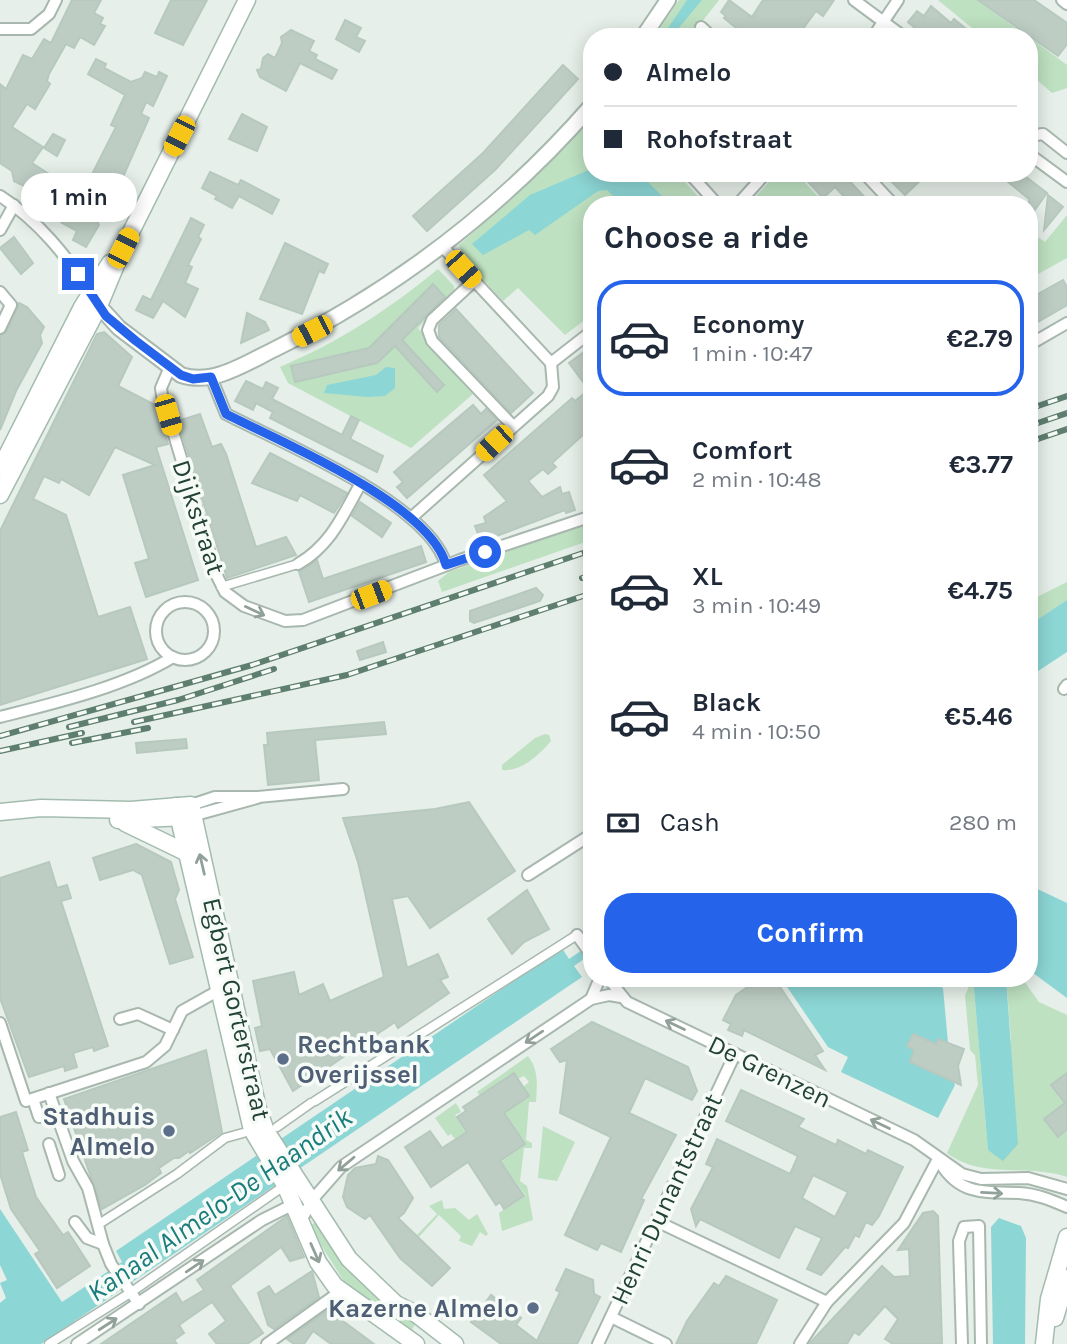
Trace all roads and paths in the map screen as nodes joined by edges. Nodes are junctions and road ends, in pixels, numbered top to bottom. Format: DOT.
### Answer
graph roads {
  1 [pos="56,0"];
  2 [pos="247,0"];
  3 [pos="668,0"];
  4 [pos="854,0"];
  5 [pos="898,0"];
  6 [pos="1062,0"];
  7 [pos="1067,4"];
  8 [pos="884,21"];
  9 [pos="649,28"];
  10 [pos="879,28"];
  11 [pos="893,28"];
  12 [pos="0,29"];
  13 [pos="583,114"];
  14 [pos="1038,135"];
  15 [pos="1067,153"];
  16 [pos="1038,161"];
  17 [pos="697,182"];
  18 [pos="758,182"];
  19 [pos="872,182"];
  20 [pos="1067,182"];
  21 [pos="0,196"];
  22 [pos="710,196"];
  23 [pos="745,196"];
  24 [pos="886,196"];
  25 [pos="14,205"];
  26 [pos="0,230"];
  27 [pos="442,246"];
  28 [pos="474,281"];
  29 [pos="0,292"];
  30 [pos="95,299"];
  31 [pos="1067,323"];
  32 [pos="0,328"];
  33 [pos="583,338"];
  34 [pos="1038,340"];
  35 [pos="551,363"];
  36 [pos="170,367"];
  37 [pos="211,377"];
  38 [pos="513,426"];
  39 [pos="0,469"];
  40 [pos="361,483"];
  41 [pos="0,495"];
  42 [pos="411,519"];
  43 [pos="583,519"];
  44 [pos="298,564"];
  45 [pos="446,565"];
  46 [pos="221,587"];
  47 [pos="173,657"];
  48 [pos="0,717"];
  49 [pos="343,789"];
  50 [pos="184,811"];
  51 [pos="0,812"];
  52 [pos="120,820"];
  53 [pos="0,822"];
  54 [pos="583,840"];
  55 [pos="185,852"];
  56 [pos="528,875"];
  57 [pos="577,934"];
  58 [pos="583,943"];
  59 [pos="225,986"];
  60 [pos="596,987"];
  61 [pos="614,987"];
  62 [pos="621,997"];
  63 [pos="591,999"];
  64 [pos="120,1019"];
  65 [pos="0,1023"];
  66 [pos="173,1030"];
  67 [pos="735,1054"];
  68 [pos="49,1093"];
  69 [pos="29,1100"];
  70 [pos="40,1117"];
  71 [pos="277,1127"];
  72 [pos="243,1132"];
  73 [pos="48,1144"];
  74 [pos="938,1159"];
  75 [pos="59,1175"];
  76 [pos="287,1187"];
  77 [pos="1067,1189"];
  78 [pos="312,1200"];
  79 [pos="1067,1207"];
  80 [pos="301,1221"];
  81 [pos="656,1221"];
  82 [pos="75,1222"];
  83 [pos="99,1224"];
  84 [pos="1067,1237"];
  85 [pos="103,1244"];
  86 [pos="1067,1278"];
  87 [pos="372,1284"];
  88 [pos="128,1290"];
  89 [pos="341,1292"];
  90 [pos="354,1302"];
  91 [pos="828,1302"];
  92 [pos="139,1304"];
  93 [pos="611,1317"];
  94 [pos="438,1339"];
  95 [pos="49,1344"];
  96 [pos="77,1344"];
  97 [pos="267,1344"];
  98 [pos="416,1344"];
  99 [pos="455,1344"];
  100 [pos="598,1344"];
  101 [pos="666,1344"];
  102 [pos="800,1344"];
  103 [pos="962,1344"];
  104 [pos="981,1344"];
  105 [pos="1044,1344"];
  106 [pos="1050,1344"];
  1 -- 12 [label="street"];
  2 -- 30 [label="main road"];
  3 -- 9 [label="street"];
  4 -- 8 [label="street"];
  5 -- 8 [label="street"];
  6 -- 7 [label="street"];
  8 -- 10 [label="street"];
  8 -- 11 [label="street"];
  13 -- 27 [label="street"];
  14 -- 15 [label="street"];
  16 -- 20 [label="street"];
  17 -- 22 [label="street"];
  18 -- 23 [label="street"];
  19 -- 24 [label="street"];
  21 -- 25 [label="street"];
  25 -- 26 [label="street"];
  25 -- 30 [label="street"];
  27 -- 28 [label="street"];
  27 -- 37 [label="street"];
  28 -- 35 [label="street"];
  28 -- 38 [label="street"];
  29 -- 32 [label="street"];
  30 -- 36 [label="street"];
  30 -- 39 [label="main road"];
  30 -- 41 [label="main road"];
  31 -- 34 [label="street"];
  33 -- 35 [label="street"];
  35 -- 38 [label="street"];
  36 -- 37 [label="street"];
  36 -- 46 [label="street, Dijkstraat"];
  37 -- 40 [label="street"];
  38 -- 42 [label="street"];
  40 -- 42 [label="street"];
  40 -- 44 [label="street"];
  42 -- 45 [label="street"];
  43 -- 45 [label="street"];
  44 -- 46 [label="street"];
  46 -- 45 [label="street, one-way"];
  47 -- 47 [label="street"];
  47 -- 48 [label="street"];
  49 -- 50 [label="street"];
  50 -- 51 [label="main road"];
  50 -- 52 [label="main road"];
  50 -- 55 [label="main road, Egbert Gorterstraat"];
  59 -- 50 [label="main road, Egbert Gorterstraat, one-way"];
  52 -- 53 [label="main road"];
  52 -- 55 [label="main road"];
  54 -- 56 [label="street"];
  55 -- 59 [label="main road, Egbert Gorterstraat"];
  57 -- 58 [label="street"];
  57 -- 71 [label="street"];
  59 -- 66 [label="street"];
  59 -- 76 [label="main road, Egbert Gorterstraat"];
  60 -- 63 [label="street"];
  61 -- 62 [label="street, De Grenzen"];
  62 -- 63 [label="street"];
  67 -- 62 [label="street, De Grenzen, one-way"];
  63 -- 78 [label="street, one-way"];
  64 -- 66 [label="street"];
  65 -- 69 [label="street"];
  66 -- 68 [label="street"];
  74 -- 67 [label="street, De Grenzen, one-way"];
  67 -- 81 [label="street, Henri Dunantstraat"];
  68 -- 69 [label="street"];
  68 -- 83 [label="street"];
  69 -- 70 [label="street"];
  72 -- 83 [label="street"];
  73 -- 75 [label="street"];
  74 -- 77 [label="street, De Grenzen"];
  74 -- 79 [label="street, De Grenzen, one-way"];
  74 -- 91 [label="street"];
  76 -- 78 [label="main road, Egbert Gorterstraat"];
  76 -- 80 [label="main road"];
  76 -- 88 [label="street"];
  92 -- 76 [label="street, one-way"];
  78 -- 80 [label="street"];
  78 -- 87 [label="main road, Egbert Gorterstraat"];
  80 -- 89 [label="main road, one-way"];
  81 -- 91 [label="street"];
  81 -- 93 [label="street, Henri Dunantstraat"];
  82 -- 85 [label="street"];
  83 -- 85 [label="street"];
  84 -- 105 [label="main road"];
  85 -- 88 [label="street"];
  86 -- 106 [label="main road"];
  87 -- 90 [label="main road"];
  87 -- 94 [label="main road, Egbert Gorterstraat"];
  88 -- 92 [label="street"];
  88 -- 95 [label="street"];
  89 -- 90 [label="main road"];
  89 -- 97 [label="street"];
  90 -- 98 [label="main road"];
  91 -- 102 [label="street"];
  96 -- 92 [label="street, one-way"];
  93 -- 100 [label="street, Henri Dunantstraat"];
  93 -- 101 [label="street"];
  94 -- 99 [label="main road, Egbert Gorterstraat"];
  103 -- 104 [label="street"];
}
